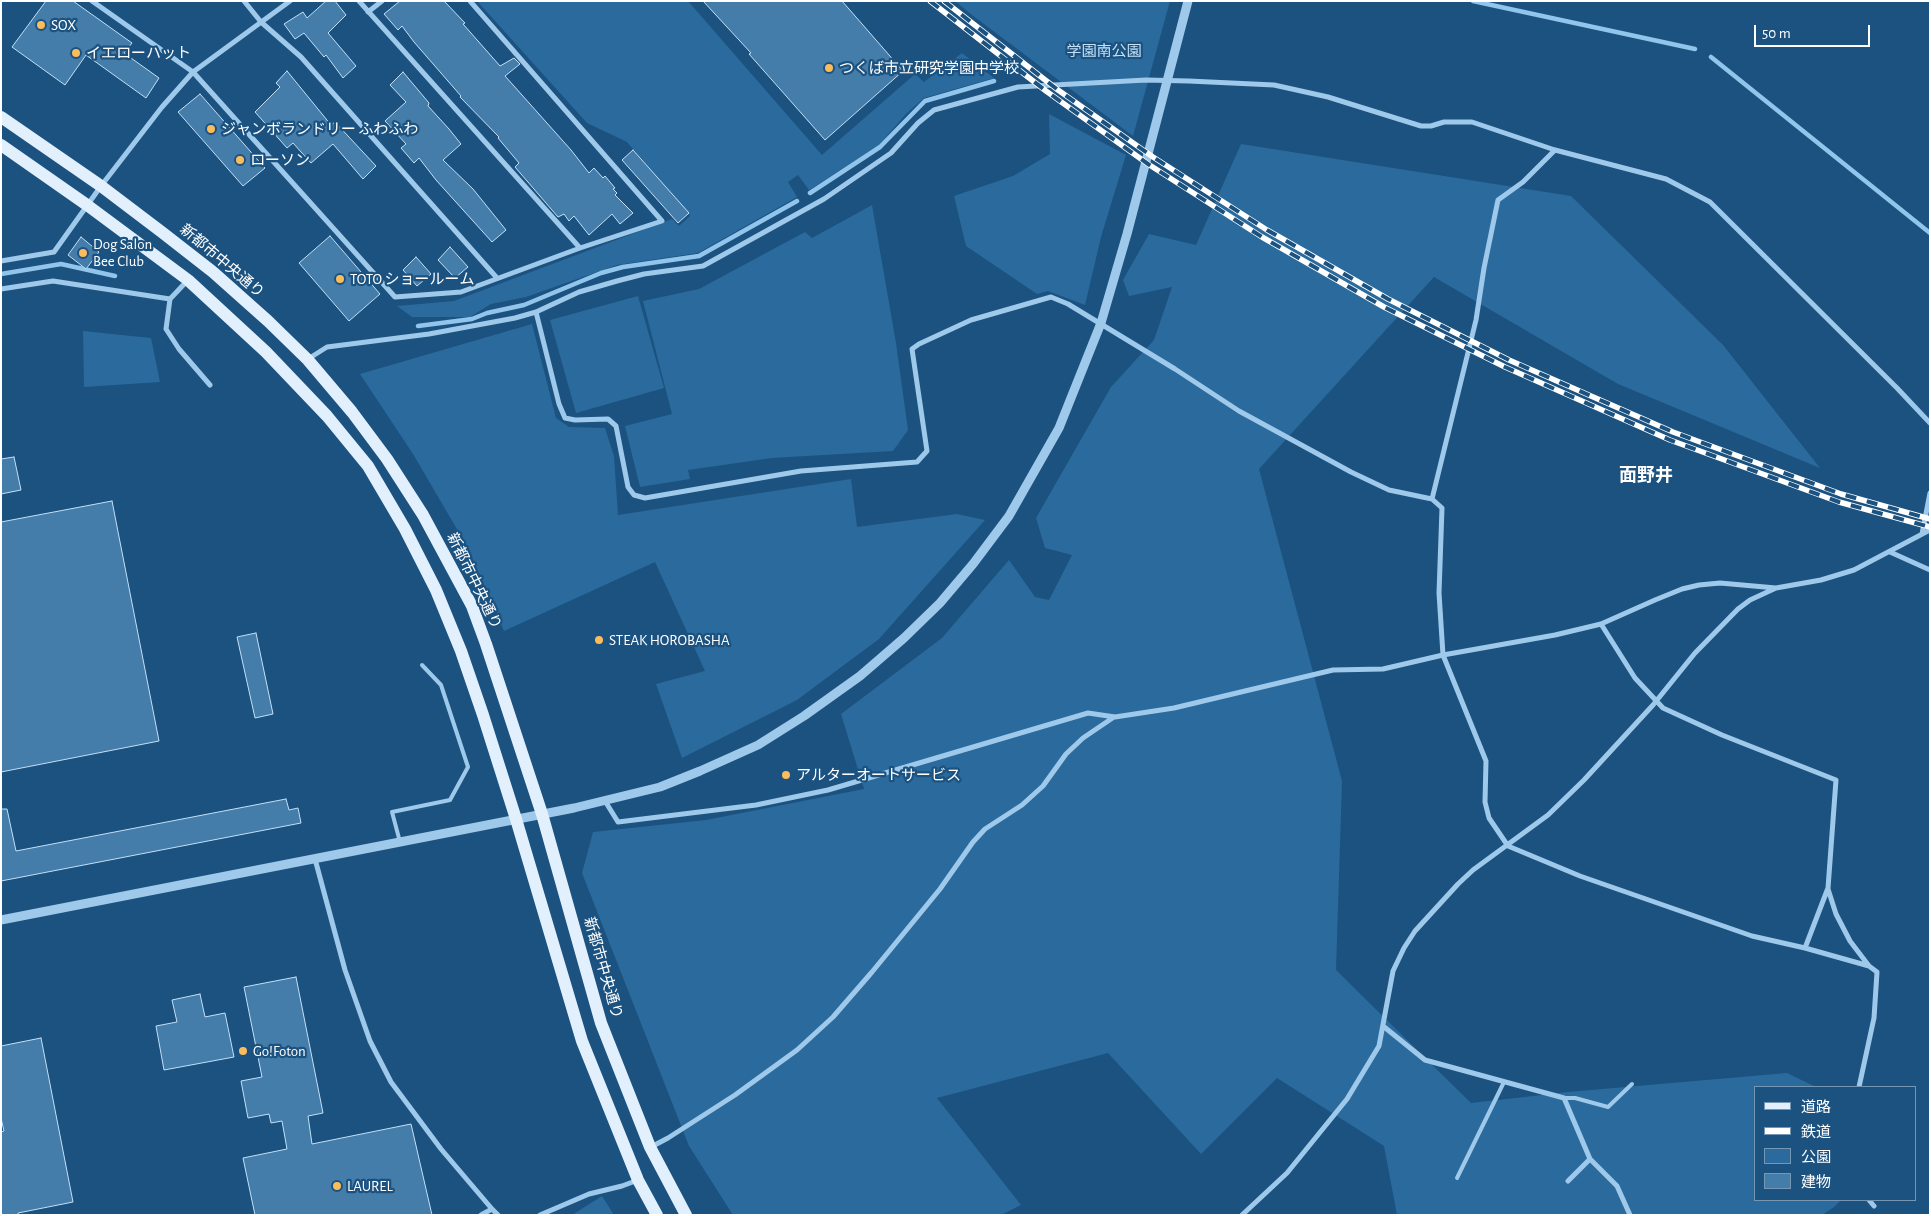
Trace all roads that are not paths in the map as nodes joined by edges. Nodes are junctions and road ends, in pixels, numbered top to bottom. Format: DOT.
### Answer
graph roads {
  1 [pos="92,1"];
  2 [pos="244,1"];
  3 [pos="290,1"];
  4 [pos="359,1"];
  5 [pos="382,1"];
  6 [pos="470,1"];
  7 [pos="1188,1"];
  8 [pos="368,12"];
  9 [pos="260,22"];
  10 [pos="193,72"];
  11 [pos="1167,80"];
  12 [pos="1,117"];
  13 [pos="1,145"];
  14 [pos="1555,150"];
  15 [pos="101,186"];
  16 [pos="87,205"];
  17 [pos="580,248"];
  18 [pos="1,260"];
  19 [pos="497,278"];
  20 [pos="188,280"];
  21 [pos="1,289"];
  22 [pos="170,299"];
  23 [pos="536,312"];
  24 [pos="1100,323"];
  25 [pos="308,360"];
  26 [pos="210,384"];
  27 [pos="1930,423"];
  28 [pos="1930,493"];
  29 [pos="1432,500"];
  30 [pos="1930,530"];
  31 [pos="1922,534"];
  32 [pos="1890,552"];
  33 [pos="1930,570"];
  34 [pos="1776,588"];
  35 [pos="1602,624"];
  36 [pos="1443,655"];
  37 [pos="422,665"];
  38 [pos="1656,702"];
  39 [pos="1115,717"];
  40 [pos="605,801"];
  41 [pos="542,814"];
  42 [pos="516,819"];
  43 [pos="400,842"];
  44 [pos="1508,846"];
  45 [pos="315,859"];
  46 [pos="1828,888"];
  47 [pos="1,920"];
  48 [pos="1805,948"];
  49 [pos="1869,966"];
  50 [pos="1383,1026"];
  51 [pos="1504,1082"];
  52 [pos="1632,1084"];
  53 [pos="1859,1086"];
  54 [pos="1564,1098"];
  55 [pos="650,1147"];
  56 [pos="1590,1159"];
  57 [pos="1457,1178"];
  58 [pos="638,1180"];
  59 [pos="1568,1181"];
  60 [pos="1870,1201"];
  61 [pos="1874,1206"];
  62 [pos="492,1209"];
  63 [pos="481,1215"];
  64 [pos="498,1215"];
  65 [pos="540,1215"];
  66 [pos="657,1215"];
  67 [pos="686,1215"];
  68 [pos="1242,1215"];
  69 [pos="1630,1215"];
  1 -- 10 [label="street"];
  2 -- 9 [label="street"];
  3 -- 9 [label="street"];
  4 -- 8 [label="street"];
  5 -- 8 [label="street"];
  6 -- 17 [label="street"];
  7 -- 11 [label="street"];
  8 -- 17 [label="street"];
  9 -- 10 [label="street"];
  9 -- 19 [label="street"];
  10 -- 15 [label="street"];
  10 -- 19 [label="street"];
  11 -- 14 [label="street"];
  11 -- 23 [label="street"];
  11 -- 24 [label="street"];
  12 -- 15 [label="main road, 新都市中央通り"];
  13 -- 16 [label="main road"];
  14 -- 27 [label="street"];
  14 -- 29 [label="street"];
  15 -- 16 [label="street"];
  15 -- 25 [label="main road, 新都市中央通り"];
  16 -- 18 [label="street"];
  16 -- 20 [label="main road"];
  17 -- 19 [label="street"];
  20 -- 22 [label="street"];
  20 -- 42 [label="main road"];
  21 -- 22 [label="street"];
  22 -- 26 [label="street"];
  23 -- 24 [label="street"];
  23 -- 25 [label="street"];
  24 -- 29 [label="street"];
  24 -- 40 [label="street"];
  25 -- 41 [label="main road, 新都市中央通り"];
  28 -- 31 [label="street"];
  29 -- 36 [label="street"];
  30 -- 31 [label="street"];
  31 -- 32 [label="street"];
  32 -- 33 [label="street"];
  32 -- 34 [label="street"];
  34 -- 35 [label="street"];
  34 -- 38 [label="street"];
  35 -- 36 [label="street"];
  35 -- 38 [label="street"];
  36 -- 39 [label="street"];
  36 -- 44 [label="street"];
  37 -- 43 [label="lane"];
  38 -- 44 [label="street"];
  38 -- 46 [label="street"];
  39 -- 40 [label="street"];
  39 -- 55 [label="street"];
  40 -- 41 [label="street"];
  41 -- 42 [label="street"];
  41 -- 55 [label="main road, 新都市中央通り"];
  42 -- 43 [label="street"];
  42 -- 58 [label="main road"];
  43 -- 45 [label="street"];
  44 -- 48 [label="street"];
  44 -- 50 [label="street"];
  45 -- 47 [label="street"];
  45 -- 62 [label="street"];
  46 -- 48 [label="street"];
  46 -- 49 [label="street"];
  48 -- 49 [label="street"];
  49 -- 53 [label="street"];
  50 -- 51 [label="street"];
  50 -- 68 [label="street"];
  51 -- 54 [label="street"];
  51 -- 57 [label="lane"];
  52 -- 54 [label="lane"];
  54 -- 56 [label="street"];
  55 -- 67 [label="main road, 新都市中央通り"];
  56 -- 59 [label="street"];
  56 -- 69 [label="street"];
  58 -- 65 [label="street"];
  58 -- 66 [label="main road"];
  60 -- 61 [label="street"];
  62 -- 63 [label="street"];
  62 -- 64 [label="street"];
}
